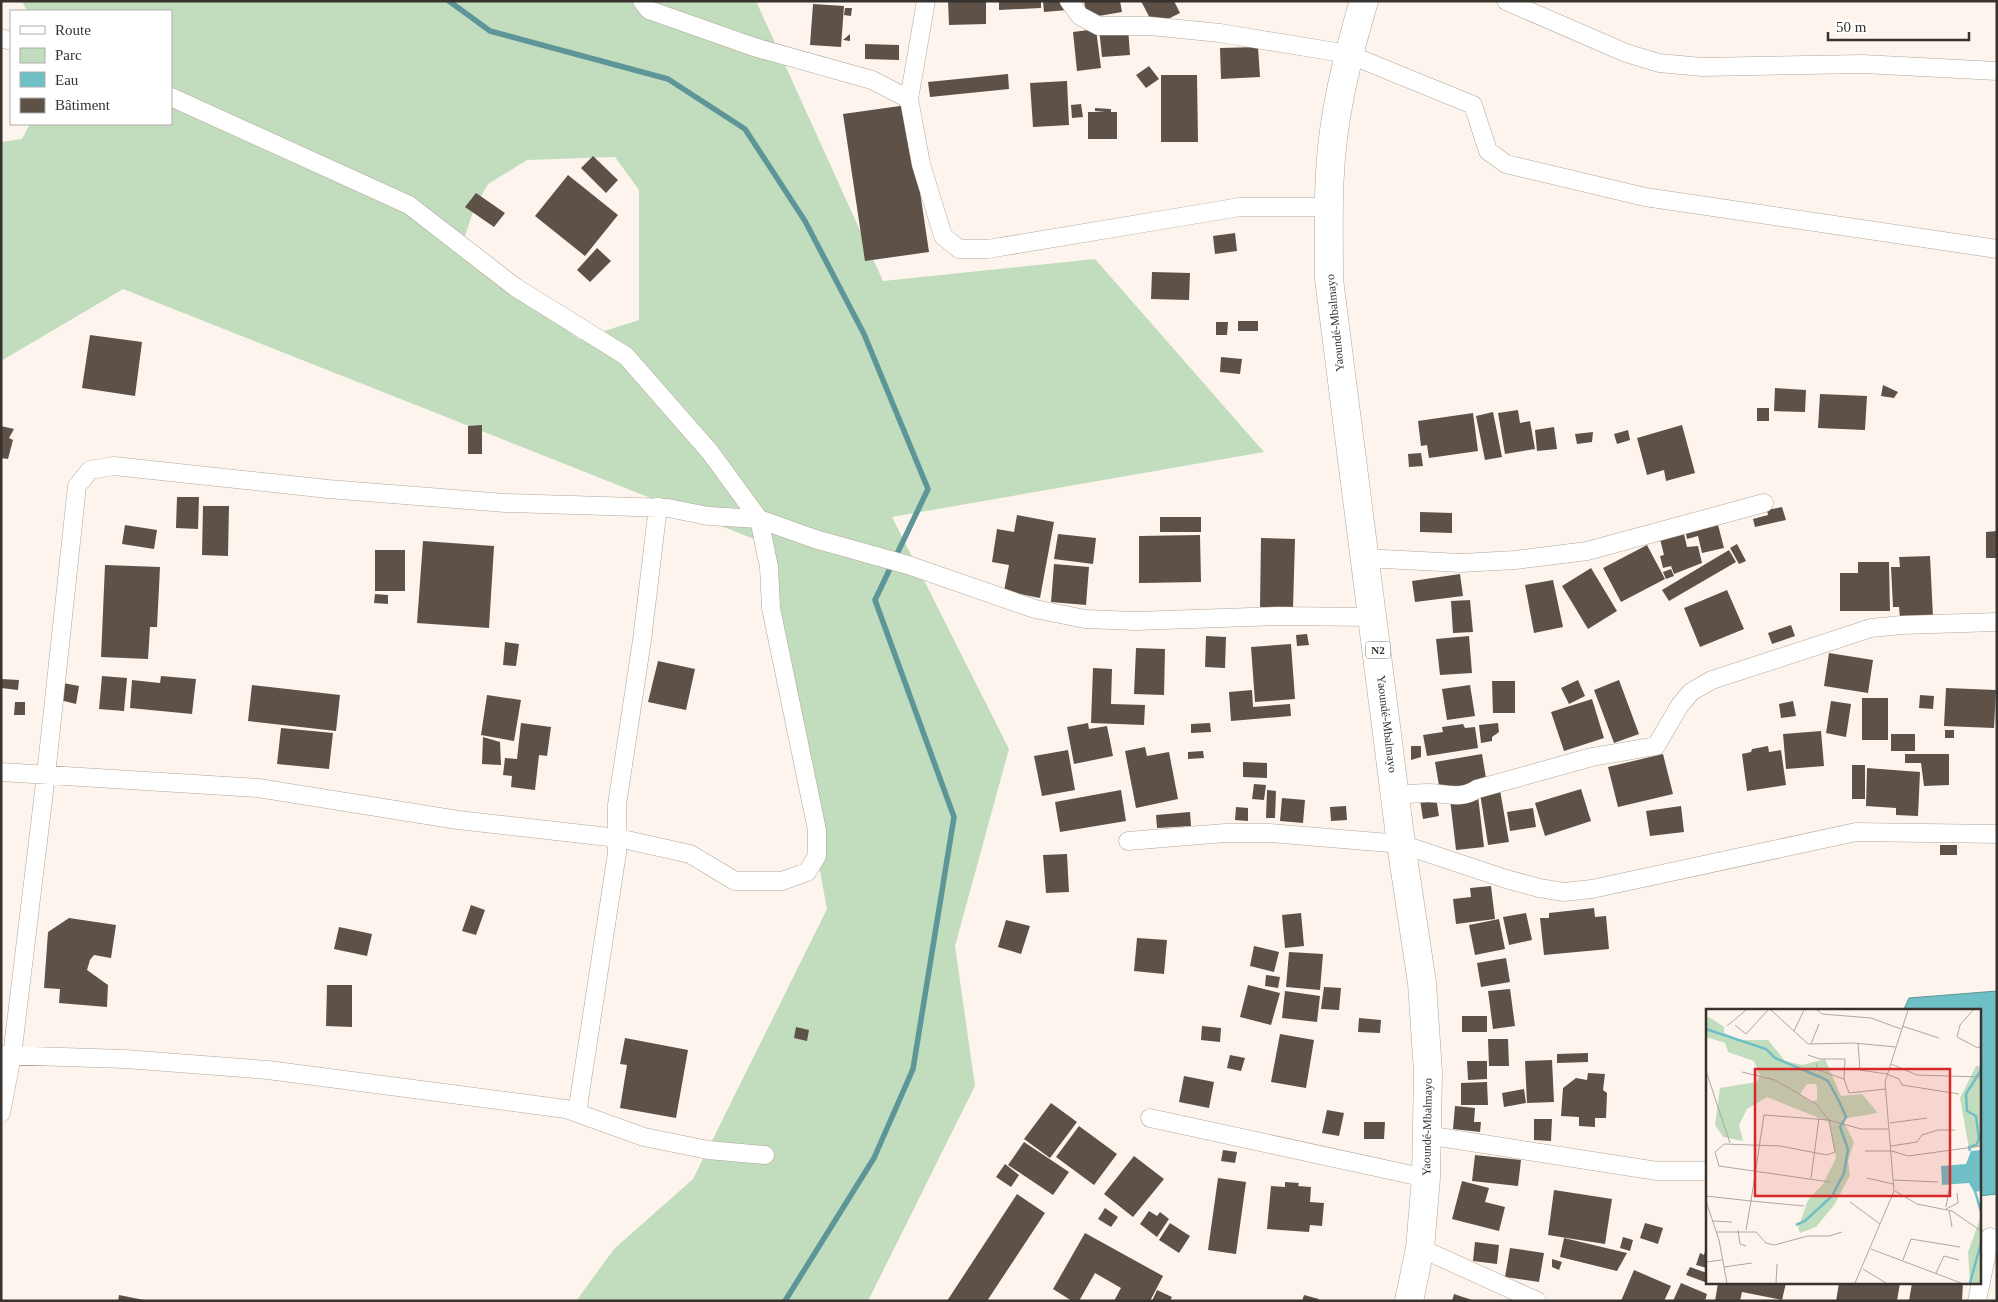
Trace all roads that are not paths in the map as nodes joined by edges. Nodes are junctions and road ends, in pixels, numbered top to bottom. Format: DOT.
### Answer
graph roads {
  1 [pos="642,1"];
  2 [pos="926,1"];
  3 [pos="1069,1"];
  4 [pos="1364,1"];
  5 [pos="1506,1"];
  6 [pos="1348,54"];
  7 [pos="1997,71"];
  8 [pos="172,97"];
  9 [pos="909,99"];
  10 [pos="1329,207"];
  11 [pos="1997,249"];
  12 [pos="1764,503"];
  13 [pos="658,507"];
  14 [pos="758,519"];
  15 [pos="1364,558"];
  16 [pos="1373,617"];
  17 [pos="1997,622"];
  18 [pos="1,772"];
  19 [pos="46,775"];
  20 [pos="1396,795"];
  21 [pos="1997,834"];
  22 [pos="618,838"];
  23 [pos="1128,841"];
  24 [pos="1401,844"];
  25 [pos="7,1055"];
  26 [pos="1,1113"];
  27 [pos="577,1113"];
  28 [pos="1150,1118"];
  29 [pos="1426,1135"];
  30 [pos="765,1155"];
  31 [pos="1706,1171"];
  32 [pos="1426,1178"];
  33 [pos="1990,1237"];
  34 [pos="1420,1248"];
  35 [pos="1409,1301"];
  36 [pos="1537,1301"];
  37 [pos="1977,1301"];
  1 -- 9 [label="street"];
  2 -- 9 [label="street"];
  3 -- 6 [label="street"];
  4 -- 6 [label="highway, Yaoundé-Mbalmayo / N2"];
  5 -- 7 [label="street"];
  6 -- 10 [label="highway, Yaoundé-Mbalmayo / N2"];
  6 -- 11 [label="street"];
  8 -- 14 [label="street"];
  9 -- 10 [label="street"];
  10 -- 15 [label="highway, Yaoundé-Mbalmayo / N2"];
  12 -- 15 [label="street"];
  13 -- 14 [label="street"];
  13 -- 19 [label="street"];
  13 -- 22 [label="street"];
  14 -- 16 [label="street"];
  14 -- 22 [label="street"];
  15 -- 16 [label="highway, Yaoundé-Mbalmayo / N2"];
  16 -- 20 [label="highway, Yaoundé-Mbalmayo / N2"];
  17 -- 20 [label="street"];
  18 -- 19 [label="street"];
  19 -- 22 [label="street"];
  19 -- 25 [label="street"];
  20 -- 24 [label="highway, Yaoundé-Mbalmayo / N2"];
  21 -- 24 [label="street"];
  22 -- 27 [label="street"];
  23 -- 24 [label="street"];
  24 -- 29 [label="highway, Yaoundé-Mbalmayo / N2"];
  25 -- 26 [label="street"];
  25 -- 27 [label="street"];
  27 -- 30 [label="street"];
  28 -- 32 [label="street"];
  29 -- 31 [label="street"];
  29 -- 32 [label="highway, Yaoundé-Mbalmayo / N2"];
  32 -- 34 [label="highway, Yaoundé-Mbalmayo / N2"];
  33 -- 37 [label="street"];
  34 -- 35 [label="highway, Yaoundé-Mbalmayo / N2"];
  34 -- 36 [label="street"];
}
